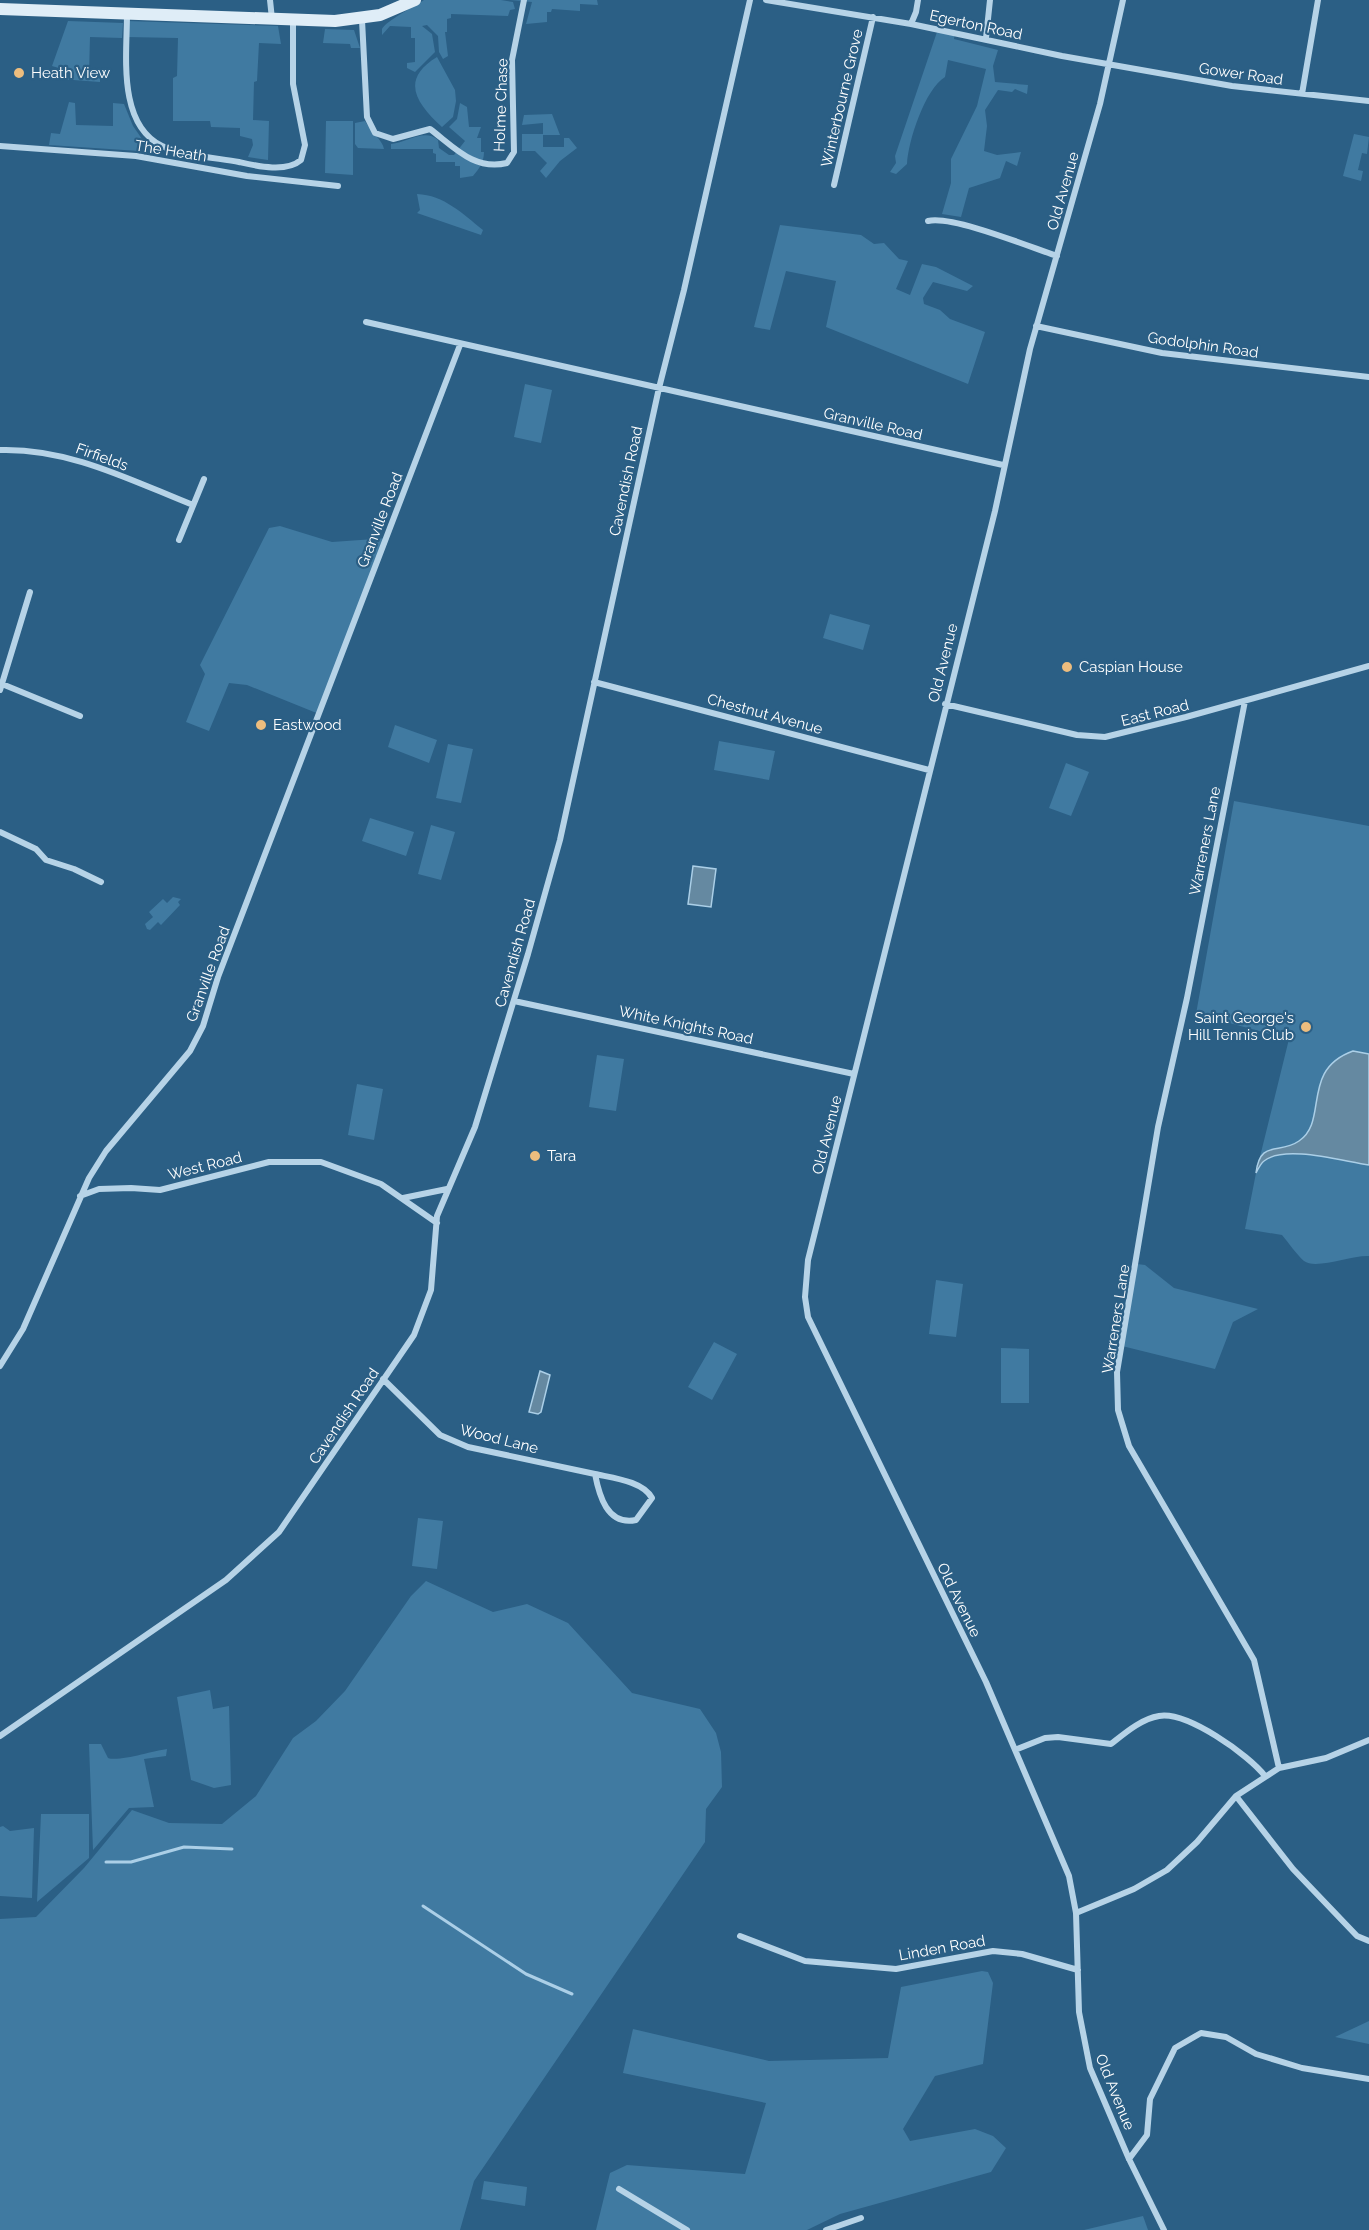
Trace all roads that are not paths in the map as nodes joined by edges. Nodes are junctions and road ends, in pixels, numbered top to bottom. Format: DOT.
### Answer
graph roads {
  1 [pos="270,0"];
  2 [pos="416,0"];
  3 [pos="524,0"];
  4 [pos="750,0"];
  5 [pos="766,0"];
  6 [pos="918,0"];
  7 [pos="990,0"];
  8 [pos="1123,0"];
  9 [pos="1318,0"];
  10 [pos="392,5"];
  11 [pos="0,9"];
  12 [pos="128,14"];
  13 [pos="873,17"];
  14 [pos="272,19"];
  15 [pos="292,19"];
  16 [pos="362,20"];
  17 [pos="911,24"];
  18 [pos="986,38"];
  19 [pos="1110,64"];
  20 [pos="1302,94"];
  21 [pos="1369,101"];
  22 [pos="0,146"];
  23 [pos="834,184"];
  24 [pos="338,186"];
  25 [pos="928,221"];
  26 [pos="1057,256"];
  27 [pos="366,322"];
  28 [pos="1036,326"];
  29 [pos="460,345"];
  30 [pos="1369,377"];
  31 [pos="659,388"];
  32 [pos="0,450"];
  33 [pos="1003,465"];
  34 [pos="204,479"];
  35 [pos="192,505"];
  36 [pos="179,540"];
  37 [pos="30,592"];
  38 [pos="1369,666"];
  39 [pos="594,682"];
  40 [pos="1,687"];
  41 [pos="1245,701"];
  42 [pos="945,704"];
  43 [pos="80,716"];
  44 [pos="929,770"];
  45 [pos="0,832"];
  46 [pos="101,882"];
  47 [pos="514,1000"];
  48 [pos="854,1074"];
  49 [pos="447,1189"];
  50 [pos="80,1197"];
  51 [pos="403,1198"];
  52 [pos="437,1223"];
  53 [pos="0,1366"];
  54 [pos="383,1379"];
  55 [pos="595,1474"];
  56 [pos="0,1736"];
  57 [pos="1369,1740"];
  58 [pos="1015,1750"];
  59 [pos="1279,1768"];
  60 [pos="1265,1776"];
  61 [pos="1236,1796"];
  62 [pos="1076,1913"];
  63 [pos="740,1936"];
  64 [pos="1369,1941"];
  65 [pos="1078,1970"];
  66 [pos="1369,2079"];
  67 [pos="1129,2159"];
  68 [pos="619,2189"];
  69 [pos="861,2218"];
  70 [pos="687,2230"];
  71 [pos="826,2230"];
  72 [pos="1164,2230"];
  1 -- 14 [label="street"];
  2 -- 10 [label="main road"];
  3 -- 16 [label="street, Holme Chase"];
  4 -- 31 [label="street, Cavendish Road"];
  5 -- 13 [label="street, Egerton Road"];
  6 -- 17 [label="street"];
  7 -- 18 [label="street"];
  8 -- 19 [label="street, Old Avenue"];
  9 -- 20 [label="street"];
  10 -- 16 [label="main road"];
  11 -- 12 [label="main road"];
  12 -- 14 [label="main road"];
  12 -- 15 [label="street"];
  13 -- 17 [label="street, Egerton Road"];
  13 -- 23 [label="street, Winterbourne Grove"];
  14 -- 15 [label="main road"];
  15 -- 16 [label="main road"];
  17 -- 18 [label="street, Egerton Road"];
  18 -- 19 [label="street, Egerton Road"];
  19 -- 20 [label="street, Gower Road"];
  19 -- 26 [label="street, Old Avenue"];
  20 -- 21 [label="street, Gower Road"];
  22 -- 24 [label="street, The Heath"];
  25 -- 26 [label="street"];
  26 -- 28 [label="street, Old Avenue"];
  27 -- 29 [label="street"];
  28 -- 30 [label="street, Godolphin Road"];
  28 -- 33 [label="street, Old Avenue"];
  29 -- 31 [label="street, Granville Road"];
  29 -- 50 [label="street, Granville Road"];
  31 -- 33 [label="street, Granville Road"];
  31 -- 39 [label="street, Cavendish Road"];
  32 -- 35 [label="street, Firfields"];
  33 -- 42 [label="street, Old Avenue"];
  34 -- 35 [label="street"];
  35 -- 36 [label="street"];
  37 -- 40 [label="street"];
  38 -- 41 [label="street, East Road"];
  39 -- 44 [label="street, Chestnut Avenue"];
  39 -- 47 [label="street, Cavendish Road"];
  40 -- 43 [label="street"];
  41 -- 42 [label="street, East Road"];
  41 -- 59 [label="street, Warreners Lane"];
  42 -- 44 [label="street, Old Avenue"];
  44 -- 48 [label="street, Old Avenue"];
  45 -- 46 [label="street"];
  47 -- 48 [label="street, White Knights Road"];
  47 -- 49 [label="street, Cavendish Road"];
  48 -- 58 [label="street, Old Avenue"];
  49 -- 51 [label="street"];
  49 -- 52 [label="street, Cavendish Road"];
  50 -- 51 [label="street, West Road"];
  50 -- 53 [label="street"];
  51 -- 52 [label="street, West Road"];
  52 -- 54 [label="street, Cavendish Road"];
  54 -- 55 [label="street, Wood Lane"];
  54 -- 56 [label="street, Cavendish Road"];
  55 -- 55 [label="street, Wood Lane"];
  57 -- 59 [label="street"];
  58 -- 60 [label="street"];
  58 -- 62 [label="street, Old Avenue"];
  59 -- 60 [label="street"];
  60 -- 61 [label="street"];
  61 -- 62 [label="street"];
  61 -- 64 [label="street"];
  62 -- 65 [label="street, Old Avenue"];
  63 -- 65 [label="street, Linden Road"];
  65 -- 67 [label="street, Old Avenue"];
  66 -- 67 [label="street"];
  67 -- 72 [label="street, Old Avenue"];
  68 -- 70 [label="street"];
  69 -- 71 [label="street"];
}
